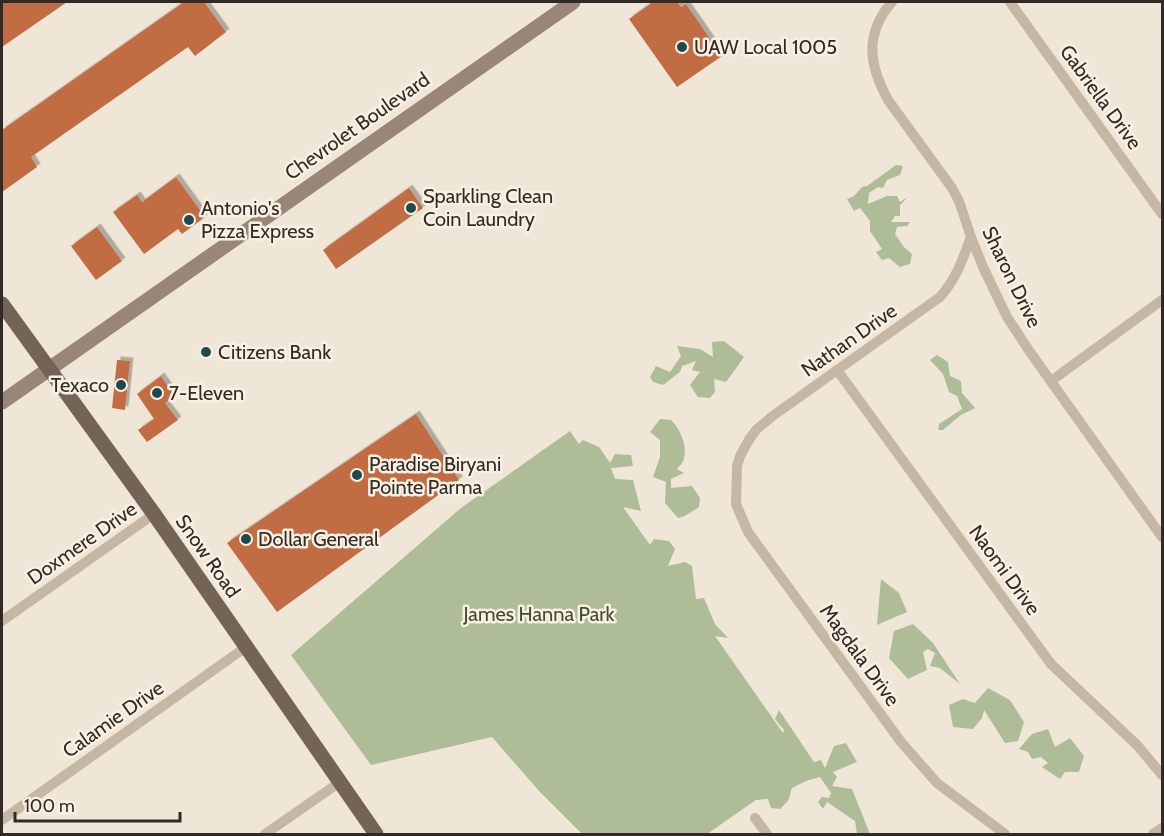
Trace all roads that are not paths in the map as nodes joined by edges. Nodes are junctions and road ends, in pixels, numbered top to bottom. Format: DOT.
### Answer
graph roads {
  1 [pos="573,2"];
  2 [pos="892,2"];
  3 [pos="1010,2"];
  4 [pos="1162,214"];
  5 [pos="971,237"];
  6 [pos="1162,300"];
  7 [pos="2,304"];
  8 [pos="48,368"];
  9 [pos="837,370"];
  10 [pos="1051,381"];
  11 [pos="2,402"];
  12 [pos="737,466"];
  13 [pos="154,514"];
  14 [pos="1162,537"];
  15 [pos="2,621"];
  16 [pos="246,646"];
  17 [pos="1162,775"];
  18 [pos="340,782"];
  19 [pos="755,818"];
  20 [pos="2,820"];
  21 [pos="1162,828"];
  22 [pos="265,834"];
  23 [pos="376,834"];
  24 [pos="767,834"];
  25 [pos="1005,834"];
  26 [pos="1153,834"];
  1 -- 8 [label="main road, Chevrolet Boulevard"];
  2 -- 5 [label="street, Sharon Drive"];
  3 -- 4 [label="street, Gabriella Drive"];
  5 -- 9 [label="street, Nathan Drive"];
  5 -- 10 [label="street, Sharon Drive"];
  6 -- 10 [label="street"];
  7 -- 8 [label="main road, Snow Road"];
  8 -- 11 [label="main road, Chevrolet Boulevard"];
  8 -- 13 [label="main road, Snow Road"];
  9 -- 12 [label="street, Nathan Drive"];
  9 -- 17 [label="street, Naomi Drive"];
  10 -- 14 [label="street, Sharon Drive"];
  12 -- 25 [label="street, Magdala Drive"];
  13 -- 15 [label="street, Doxmere Drive"];
  13 -- 16 [label="main road, Snow Road"];
  16 -- 18 [label="main road, Snow Road"];
  16 -- 20 [label="street, Calamie Drive"];
  18 -- 22 [label="street"];
  18 -- 23 [label="main road, Snow Road"];
  19 -- 24 [label="street"];
  21 -- 26 [label="street"];
}
